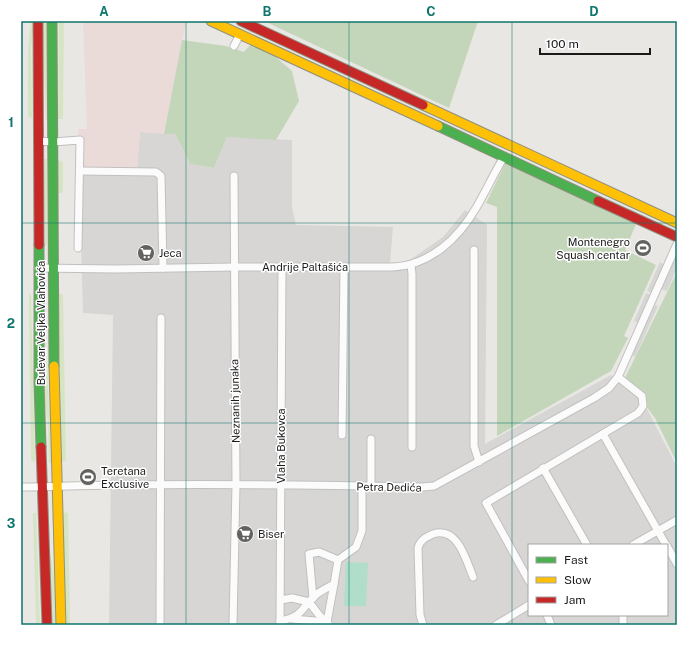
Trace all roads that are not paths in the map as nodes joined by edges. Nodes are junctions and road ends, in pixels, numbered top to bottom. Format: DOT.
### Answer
graph roads {
  1 [pos="38,21"];
  2 [pos="52,21"];
  3 [pos="211,21"];
  4 [pos="241,21"];
  5 [pos="253,24"];
  6 [pos="240,34"];
  7 [pos="234,46"];
  8 [pos="38,141"];
  9 [pos="53,142"];
  10 [pos="504,157"];
  11 [pos="80,170"];
  12 [pos="234,176"];
  13 [pos="677,223"];
  14 [pos="677,237"];
  15 [pos="677,244"];
  16 [pos="78,248"];
  17 [pos="474,250"];
  18 [pos="411,265"];
  19 [pos="234,267"];
  20 [pos="282,267"];
  21 [pos="344,267"];
  22 [pos="38,268"];
  23 [pos="53,268"];
  24 [pos="163,268"];
  25 [pos="161,318"];
  26 [pos="618,377"];
  27 [pos="603,434"];
  28 [pos="342,435"];
  29 [pos="372,439"];
  30 [pos="412,447"];
  31 [pos="479,462"];
  32 [pos="543,468"];
  33 [pos="162,485"];
  34 [pos="236,485"];
  35 [pos="281,485"];
  36 [pos="362,486"];
  37 [pos="371,486"];
  38 [pos="21,487"];
  39 [pos="42,487"];
  40 [pos="56,487"];
  41 [pos="677,520"];
  42 [pos="658,530"];
  43 [pos="586,544"];
  44 [pos="635,544"];
  45 [pos="666,544"];
  46 [pos="668,547"];
  47 [pos="338,560"];
  48 [pos="677,564"];
  49 [pos="473,577"];
  50 [pos="528,580"];
  51 [pos="334,584"];
  52 [pos="281,600"];
  53 [pos="311,600"];
  54 [pos="528,607"];
  55 [pos="292,619"];
  56 [pos="280,623"];
  57 [pos="328,624"];
  58 [pos="47,625"];
  59 [pos="61,625"];
  60 [pos="160,625"];
  61 [pos="233,625"];
  62 [pos="423,625"];
  63 [pos="496,625"];
  1 -- 8 [label="main road, Bulevar Veljka Vlahovića"];
  2 -- 9 [label="main road, Bulevar Veljka Vlahovića"];
  3 -- 6 [label="main road"];
  4 -- 5 [label="main road"];
  5 -- 13 [label="main road"];
  6 -- 7 [label="street"];
  6 -- 10 [label="main road"];
  8 -- 9 [label="street"];
  8 -- 22 [label="main road, Bulevar Veljka Vlahovića"];
  9 -- 11 [label="street"];
  9 -- 23 [label="main road, Bulevar Veljka Vlahovića"];
  10 -- 14 [label="main road"];
  10 -- 18 [label="street, Andrije Paltašića"];
  11 -- 16 [label="street"];
  11 -- 24 [label="street"];
  12 -- 19 [label="street, Neznanih junaka"];
  15 -- 26 [label="street, Petra Dedića"];
  17 -- 31 [label="street"];
  18 -- 21 [label="street, Andrije Paltašića"];
  18 -- 30 [label="street"];
  19 -- 20 [label="street, Andrije Paltašića"];
  19 -- 24 [label="street, Andrije Paltašića"];
  19 -- 34 [label="street, Neznanih junaka"];
  20 -- 21 [label="street, Andrije Paltašića"];
  20 -- 35 [label="street, Vlaha Bukovca"];
  21 -- 28 [label="street"];
  22 -- 23 [label="street, Andrije Paltašića"];
  22 -- 39 [label="main road, Bulevar Veljka Vlahovića"];
  23 -- 24 [label="street, Andrije Paltašića"];
  23 -- 40 [label="main road, Bulevar Veljka Vlahovića"];
  25 -- 33 [label="street"];
  26 -- 27 [label="street"];
  26 -- 31 [label="street, Petra Dedića"];
  27 -- 32 [label="street"];
  27 -- 42 [label="street"];
  29 -- 37 [label="street"];
  31 -- 37 [label="street, Petra Dedića"];
  32 -- 43 [label="street"];
  32 -- 50 [label="street"];
  33 -- 34 [label="street, Petra Dedića"];
  33 -- 40 [label="street, Petra Dedića"];
  33 -- 60 [label="street"];
  34 -- 35 [label="street, Petra Dedića"];
  34 -- 61 [label="street, Neznanih junaka"];
  35 -- 36 [label="street, Petra Dedića"];
  35 -- 52 [label="street, Vlaha Bukovca"];
  36 -- 37 [label="street, Petra Dedića"];
  36 -- 47 [label="street"];
  38 -- 39 [label="street, Petra Dedića"];
  39 -- 40 [label="street, Petra Dedića"];
  39 -- 58 [label="main road, Bulevar Veljka Vlahovića"];
  40 -- 59 [label="main road, Bulevar Veljka Vlahovića"];
  41 -- 42 [label="street"];
  42 -- 44 [label="street"];
  42 -- 45 [label="street"];
  46 -- 48 [label="street"];
  47 -- 51 [label="street"];
  47 -- 53 [label="street"];
  49 -- 62 [label="street"];
  51 -- 53 [label="street"];
  51 -- 57 [label="street"];
  52 -- 53 [label="street"];
  52 -- 56 [label="street, Vlaha Bukovca"];
  53 -- 55 [label="street"];
  53 -- 57 [label="street"];
  54 -- 63 [label="street"];
  55 -- 56 [label="street"];
  55 -- 57 [label="street"];
}
